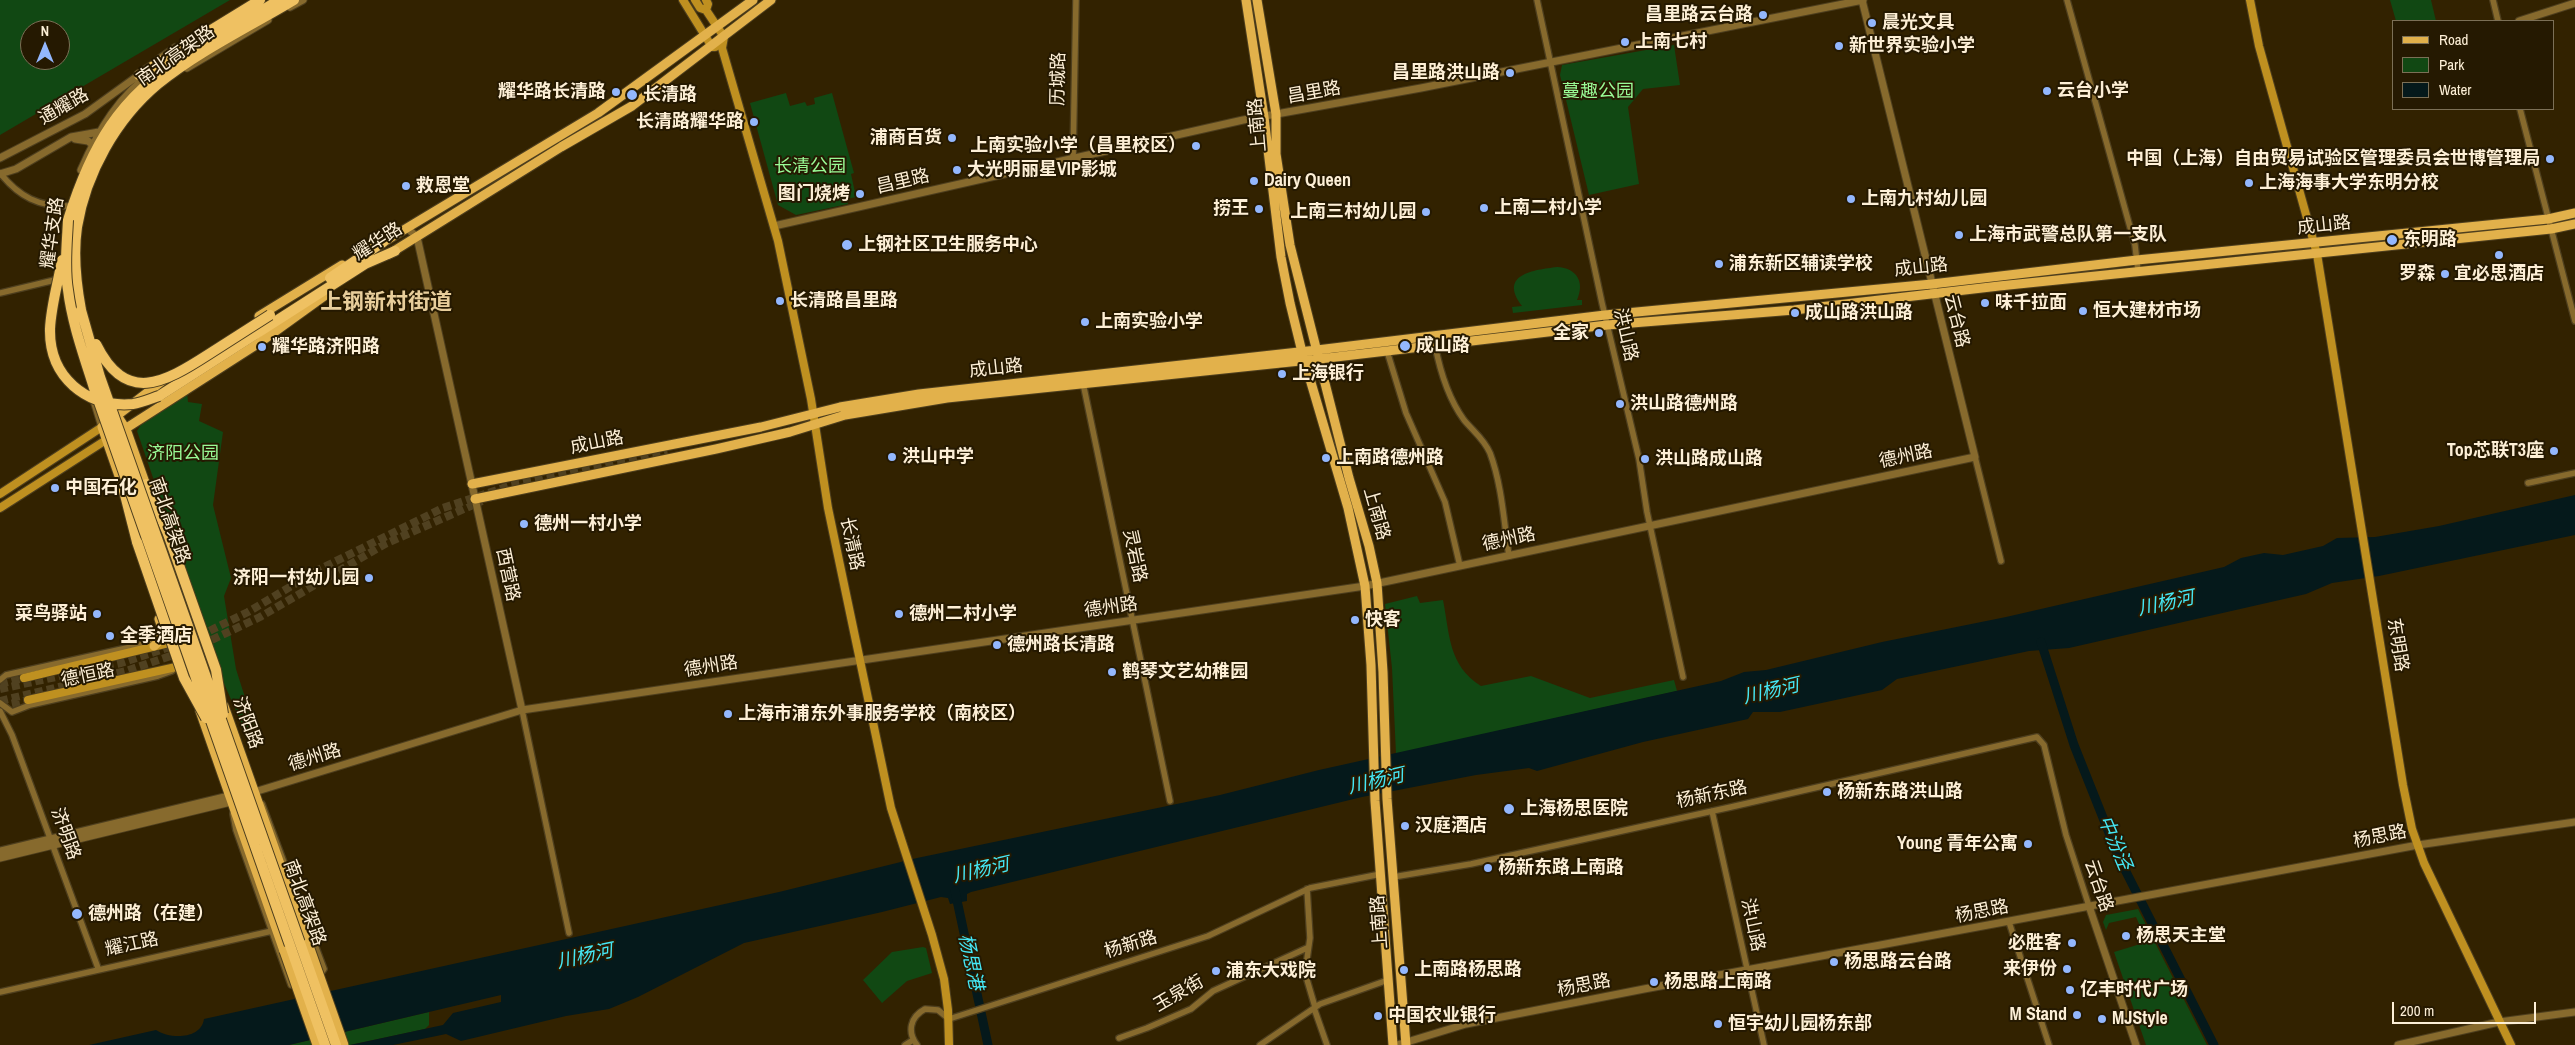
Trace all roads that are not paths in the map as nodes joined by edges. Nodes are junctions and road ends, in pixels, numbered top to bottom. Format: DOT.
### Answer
graph roads {
  1 [pos="251,0"];
  2 [pos="260,0"];
  3 [pos="270,0"];
  4 [pos="279,0"];
  5 [pos="294,0"];
  6 [pos="303,0"];
  7 [pos="683,0"];
  8 [pos="695,0"];
  9 [pos="706,0"];
  10 [pos="753,0"];
  11 [pos="771,0"];
  12 [pos="1076,0"];
  13 [pos="1246,0"];
  14 [pos="1257,0"];
  15 [pos="1537,0"];
  16 [pos="1862,0"];
  17 [pos="2067,0"];
  18 [pos="2250,0"];
  19 [pos="2493,0"];
  20 [pos="2575,3"];
  21 [pos="706,10"];
  22 [pos="2498,20"];
  23 [pos="2522,20"];
  24 [pos="717,27"];
  25 [pos="705,36"];
  26 [pos="724,37"];
  27 [pos="712,47"];
  28 [pos="722,48"];
  29 [pos="172,54"];
  30 [pos="1550,62"];
  31 [pos="160,67"];
  32 [pos="139,75"];
  33 [pos="2520,110"];
  34 [pos="1276,114"];
  35 [pos="1264,117"];
  36 [pos="99,132"];
  37 [pos="65,142"];
  38 [pos="92,145"];
  39 [pos="0,158"];
  40 [pos="1073,159"];
  41 [pos="0,173"];
  42 [pos="70,206"];
  43 [pos="2575,213"];
  44 [pos="2548,219"];
  45 [pos="68,220"];
  46 [pos="2575,224"];
  47 [pos="774,226"];
  48 [pos="407,228"];
  49 [pos="2551,230"];
  50 [pos="417,237"];
  51 [pos="383,242"];
  52 [pos="2315,244"];
  53 [pos="395,251"];
  54 [pos="2317,254"];
  55 [pos="2137,260"];
  56 [pos="2138,271"];
  57 [pos="62,278"];
  58 [pos="1932,284"];
  59 [pos="0,293"];
  60 [pos="1934,293"];
  61 [pos="81,310"];
  62 [pos="1605,315"];
  63 [pos="273,317"];
  64 [pos="2575,321"];
  65 [pos="1607,324"];
  66 [pos="1434,345"];
  67 [pos="1387,351"];
  68 [pos="1318,355"];
  69 [pos="1303,356"];
  70 [pos="1082,380"];
  71 [pos="813,412"];
  72 [pos="116,414"];
  73 [pos="815,424"];
  74 [pos="102,427"];
  75 [pos="126,429"];
  76 [pos="730,433"];
  77 [pos="106,440"];
  78 [pos="716,449"];
  79 [pos="1975,457"];
  80 [pos="2575,473"];
  81 [pos="2528,483"];
  82 [pos="146,484"];
  83 [pos="472,484"];
  84 [pos="124,491"];
  85 [pos="0,494"];
  86 [pos="475,499"];
  87 [pos="0,508"];
  88 [pos="1650,526"];
  89 [pos="1509,556"];
  90 [pos="2001,561"];
  91 [pos="1460,566"];
  92 [pos="1377,583"];
  93 [pos="1365,586"];
  94 [pos="1132,620"];
  95 [pos="175,641"];
  96 [pos="158,643"];
  97 [pos="203,646"];
  98 [pos="860,660"];
  99 [pos="184,666"];
  100 [pos="1683,677"];
  101 [pos="24,678"];
  102 [pos="0,680"];
  103 [pos="28,700"];
  104 [pos="0,703"];
  105 [pos="522,710"];
  106 [pos="0,711"];
  107 [pos="220,730"];
  108 [pos="2037,738"];
  109 [pos="254,792"];
  110 [pos="231,799"];
  111 [pos="1170,801"];
  112 [pos="1712,811"];
  113 [pos="2575,822"];
  114 [pos="52,843"];
  115 [pos="2418,845"];
  116 [pos="0,851"];
  117 [pos="0,858"];
  118 [pos="1380,874"];
  119 [pos="1393,878"];
  120 [pos="1307,889"];
  121 [pos="2089,906"];
  122 [pos="2009,922"];
  123 [pos="272,932"];
  124 [pos="568,933"];
  125 [pos="1307,948"];
  126 [pos="98,968"];
  127 [pos="1747,971"];
  128 [pos="1388,980"];
  129 [pos="0,992"];
  130 [pos="1314,1007"];
  131 [pos="2575,1012"];
  132 [pos="948,1019"];
  133 [pos="2499,1022"];
  134 [pos="1119,1038"];
  135 [pos="915,1042"];
  136 [pos="1403,1044"];
  137 [pos="317,1045"];
  138 [pos="325,1045"];
  139 [pos="336,1045"];
  140 [pos="344,1045"];
  141 [pos="905,1045"];
  142 [pos="949,1045"];
  143 [pos="1260,1045"];
  144 [pos="1328,1045"];
  145 [pos="1393,1045"];
  146 [pos="1764,1045"];
  147 [pos="2049,1045"];
  148 [pos="2136,1045"];
  149 [pos="2398,1045"];
  150 [pos="2511,1045"];
  1 -- 32 [label="street"];
  2 -- 29 [label="highway"];
  3 -- 31 [label="street"];
  4 -- 45 [label="highway, 南北高架路"];
  5 -- 61 [label="highway, 南北高架路"];
  6 -- 72 [label="street, 耀华支路"];
  7 -- 25 [label="main road"];
  8 -- 21 [label="main road"];
  9 -- 21 [label="main road"];
  10 -- 24 [label="main road, 耀华路"];
  11 -- 26 [label="main road, 耀华路"];
  12 -- 40 [label="street, 历城路"];
  13 -- 35 [label="main road, 上南路"];
  14 -- 34 [label="main road, 上南路"];
  15 -- 30 [label="street, 洪山路"];
  16 -- 30 [label="street, 昌里路"];
  16 -- 58 [label="street, 云台路"];
  17 -- 55 [label="street"];
  18 -- 52 [label="main road, 东明路"];
  19 -- 22 [label="street"];
  20 -- 23 [label="street"];
  21 -- 24 [label="main road"];
  24 -- 25 [label="main road, 耀华路"];
  24 -- 26 [label="main road"];
  25 -- 27 [label="main road"];
  25 -- 48 [label="main road, 耀华路"];
  26 -- 27 [label="main road, 耀华路"];
  26 -- 28 [label="main road, 长清路"];
  27 -- 28 [label="main road"];
  27 -- 50 [label="main road, 耀华路"];
  28 -- 47 [label="main road, 长清路"];
  29 -- 31 [label="highway"];
  29 -- 32 [label="highway"];
  30 -- 34 [label="street, 昌里路"];
  30 -- 62 [label="street, 洪山路"];
  31 -- 36 [label="street, 耀华支路"];
  32 -- 39 [label="street, 通耀路"];
  33 -- 44 [label="street"];
  34 -- 35 [label="street, 昌里路"];
  34 -- 68 [label="main road, 上南路"];
  35 -- 40 [label="street, 昌里路"];
  35 -- 69 [label="main road, 上南路"];
  36 -- 37 [label="street, 通耀路"];
  36 -- 38 [label="street, 耀华支路"];
  37 -- 38 [label="street, 通耀路"];
  37 -- 41 [label="street, 通耀路"];
  38 -- 42 [label="street, 耀华支路"];
  40 -- 47 [label="street, 昌里路"];
  41 -- 42 [label="street"];
  42 -- 57 [label="street, 耀华支路"];
  43 -- 44 [label="main road, 成山路"];
  44 -- 49 [label="street"];
  44 -- 52 [label="main road, 成山路"];
  45 -- 63 [label="highway, bridge"];
  45 -- 107 [label="highway, 南北高架路, bridge"];
  46 -- 49 [label="main road, 成山路"];
  47 -- 71 [label="main road, 长清路"];
  48 -- 50 [label="street"];
  48 -- 51 [label="main road, 耀华路"];
  49 -- 54 [label="main road, 成山路"];
  49 -- 64 [label="street"];
  50 -- 53 [label="main road, 耀华路"];
  50 -- 83 [label="street, 西营路"];
  51 -- 63 [label="highway"];
  51 -- 72 [label="main road, 耀华路"];
  52 -- 54 [label="main road, 东明路"];
  52 -- 55 [label="main road, 成山路"];
  53 -- 63 [label="highway"];
  53 -- 75 [label="main road, 耀华路"];
  54 -- 56 [label="main road, 成山路"];
  54 -- 115 [label="main road, 东明路"];
  55 -- 56 [label="street"];
  55 -- 58 [label="main road, 成山路"];
  56 -- 60 [label="main road, 成山路"];
  57 -- 59 [label="street"];
  57 -- 74 [label="street, 耀华支路"];
  58 -- 60 [label="street, 云台路"];
  58 -- 62 [label="main road, 成山路"];
  60 -- 65 [label="main road, 成山路"];
  60 -- 79 [label="street, 云台路"];
  61 -- 63 [label="highway, bridge"];
  61 -- 107 [label="highway, 南北高架路, bridge"];
  62 -- 65 [label="street, 洪山路"];
  62 -- 68 [label="main road, 成山路"];
  65 -- 66 [label="main road, 成山路"];
  65 -- 88 [label="street, 洪山路"];
  66 -- 67 [label="main road, 成山路"];
  66 -- 89 [label="street"];
  67 -- 68 [label="main road, 成山路"];
  67 -- 91 [label="street"];
  68 -- 69 [label="main road, 成山路"];
  68 -- 92 [label="main road, 上南路"];
  69 -- 70 [label="main road, 成山路"];
  69 -- 93 [label="main road, 上南路"];
  70 -- 71 [label="main road, 成山路"];
  70 -- 73 [label="main road, 成山路"];
  70 -- 94 [label="street, 灵岩路"];
  71 -- 73 [label="main road, 长清路"];
  71 -- 76 [label="main road, 成山路"];
  72 -- 74 [label="main road, 耀华路"];
  72 -- 75 [label="main road, 济阳路"];
  73 -- 78 [label="main road, 成山路"];
  73 -- 98 [label="main road, 长清路"];
  74 -- 77 [label="main road"];
  74 -- 85 [label="main road, 耀华路"];
  75 -- 77 [label="main road, 耀华路"];
  75 -- 82 [label="main road, 济阳路"];
  76 -- 78 [label="main road"];
  76 -- 83 [label="main road, 成山路"];
  77 -- 84 [label="main road"];
  77 -- 87 [label="main road, 耀华路"];
  78 -- 86 [label="main road, 成山路"];
  79 -- 88 [label="street, 德州路"];
  79 -- 90 [label="street, 云台路"];
  80 -- 81 [label="street"];
  82 -- 97 [label="main road, 济阳路"];
  82 -- 107 [label="highway, bridge"];
  83 -- 86 [label="street, 西营路"];
  84 -- 95 [label="main road"];
  84 -- 96 [label="main road"];
  84 -- 107 [label="highway, bridge"];
  86 -- 105 [label="street, 西营路"];
  88 -- 89 [label="street, 德州路"];
  88 -- 100 [label="street, 洪山路"];
  89 -- 91 [label="street, 德州路"];
  91 -- 92 [label="street, 德州路"];
  92 -- 93 [label="street, 德州路"];
  92 -- 119 [label="main road, 上南路"];
  93 -- 94 [label="street, 德州路"];
  93 -- 118 [label="main road, 上南路"];
  94 -- 98 [label="street, 德州路"];
  94 -- 111 [label="street, 灵岩路"];
  95 -- 96 [label="main road"];
  95 -- 97 [label="main road"];
  95 -- 99 [label="main road"];
  96 -- 101 [label="main road"];
  96 -- 102 [label="street, 德恒路"];
  97 -- 99 [label="main road"];
  97 -- 109 [label="main road, 济阳路"];
  98 -- 105 [label="street, 德州路"];
  98 -- 132 [label="main road, 长清路"];
  99 -- 103 [label="main road"];
  99 -- 104 [label="street, 德恒路"];
  99 -- 110 [label="main road"];
  105 -- 109 [label="street, 德州路"];
  105 -- 124 [label="street, 西营路"];
  106 -- 114 [label="street, 济明路"];
  107 -- 138 [label="highway, 南北高架路, bridge"];
  107 -- 139 [label="highway, 南北高架路, bridge"];
  108 -- 112 [label="street, 杨新东路"];
  108 -- 121 [label="street, 云台路"];
  109 -- 110 [label="street, 德州路"];
  109 -- 123 [label="street"];
  109 -- 140 [label="main road, 济阳路, bridge"];
  110 -- 114 [label="street, 德州路"];
  110 -- 123 [label="street"];
  110 -- 137 [label="main road, bridge"];
  112 -- 119 [label="street, 杨新东路"];
  112 -- 127 [label="street, 洪山路"];
  113 -- 115 [label="street, 杨思路"];
  114 -- 116 [label="street, 德州路"];
  114 -- 117 [label="street, 德州路"];
  114 -- 126 [label="street, 济明路"];
  115 -- 121 [label="street, 杨思路"];
  115 -- 133 [label="main road, 东明路"];
  118 -- 120 [label="street, 杨新路"];
  118 -- 128 [label="main road, 上南路"];
  119 -- 136 [label="main road, 上南路"];
  120 -- 125 [label="street"];
  120 -- 132 [label="street, 杨新路"];
  121 -- 122 [label="street, 杨思路"];
  121 -- 148 [label="street, 云台路"];
  122 -- 127 [label="street, 杨思路"];
  122 -- 147 [label="street"];
  123 -- 126 [label="street, 耀江路"];
  125 -- 130 [label="street"];
  125 -- 134 [label="street, 玉泉街"];
  126 -- 129 [label="street, 耀江路"];
  127 -- 136 [label="street, 杨思路"];
  127 -- 146 [label="street, 洪山路"];
  128 -- 130 [label="street"];
  128 -- 145 [label="main road, 上南路"];
  130 -- 143 [label="street"];
  130 -- 144 [label="street"];
  131 -- 133 [label="street"];
  132 -- 135 [label="street"];
  132 -- 142 [label="main road, 长清路"];
  133 -- 149 [label="street"];
  133 -- 150 [label="main road, 东明路"];
  135 -- 141 [label="street"];
}
